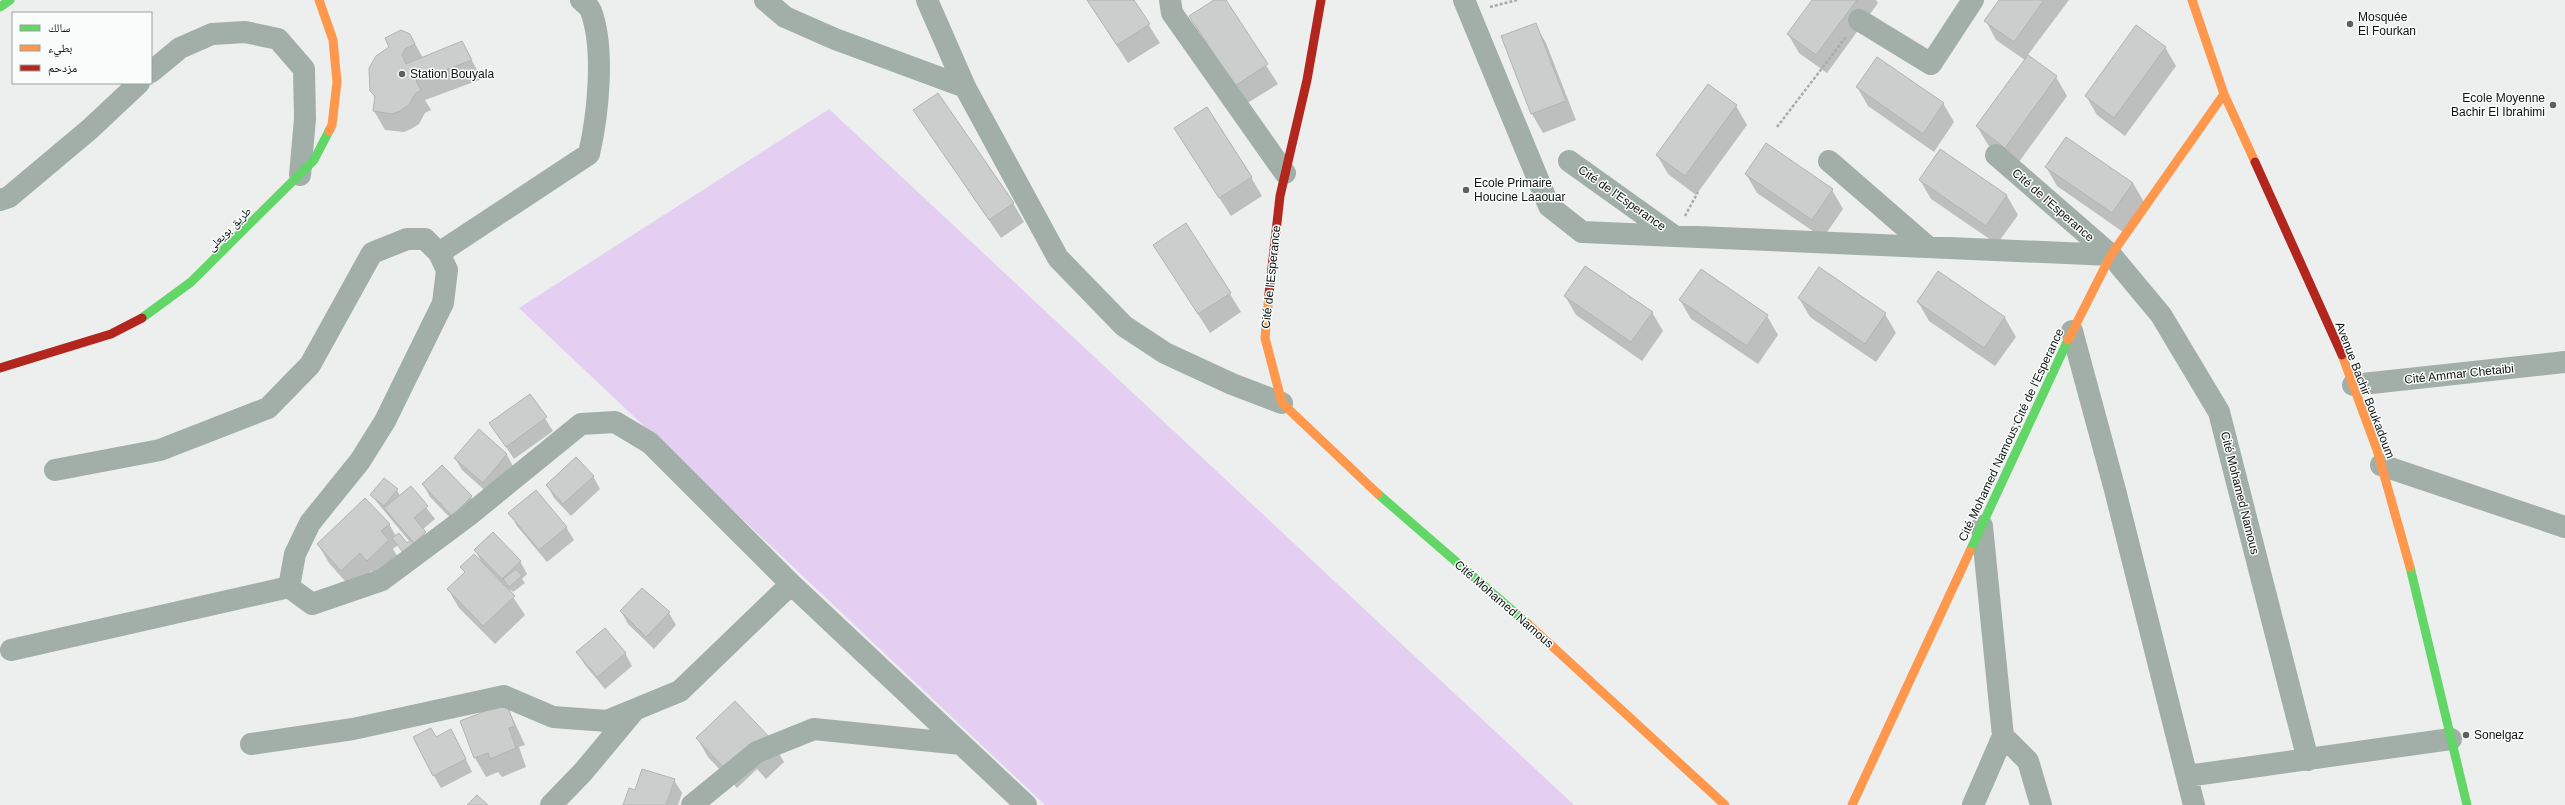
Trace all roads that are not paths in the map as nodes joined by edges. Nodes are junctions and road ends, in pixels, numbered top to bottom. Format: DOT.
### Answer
graph roads {
  1 [pos="10,0"];
  2 [pos="319,0"];
  3 [pos="581,0"];
  4 [pos="765,0"];
  5 [pos="927,0"];
  6 [pos="1170,0"];
  7 [pos="1321,0"];
  8 [pos="1973,0"];
  9 [pos="2192,0"];
  10 [pos="1466,6"];
  11 [pos="0,7"];
  12 [pos="1859,20"];
  13 [pos="152,71"];
  14 [pos="138,84"];
  15 [pos="965,87"];
  16 [pos="2224,94"];
  17 [pos="1996,155"];
  18 [pos="1569,161"];
  19 [pos="1829,161"];
  20 [pos="1285,173"];
  21 [pos="300,175"];
  22 [pos="0,200"];
  23 [pos="1674,236"];
  24 [pos="1928,247"];
  25 [pos="439,253"];
  26 [pos="2110,255"];
  27 [pos="2072,331"];
  28 [pos="2565,362"];
  29 [pos="0,368"];
  30 [pos="2353,385"];
  31 [pos="1282,403"];
  32 [pos="2381,465"];
  33 [pos="55,470"];
  34 [pos="1982,526"];
  35 [pos="2565,528"];
  36 [pos="791,584"];
  37 [pos="289,587"];
  38 [pos="11,650"];
  39 [pos="635,709"];
  40 [pos="2003,736"];
  41 [pos="2451,739"];
  42 [pos="251,744"];
  43 [pos="961,744"];
  44 [pos="2308,760"];
  45 [pos="2187,776"];
  46 [pos="551,805"];
  47 [pos="692,805"];
  48 [pos="1026,805"];
  49 [pos="1725,805"];
  50 [pos="1852,805"];
  51 [pos="1973,805"];
  52 [pos="2041,805"];
  53 [pos="2194,805"];
  54 [pos="2467,805"];
  1 -- 11 [label="main road"];
  2 -- 21 [label="main road, طريق بويعلى"];
  3 -- 25 [label="street"];
  4 -- 15 [label="street"];
  5 -- 15 [label="street"];
  6 -- 20 [label="street"];
  7 -- 20 [label="main road, Cité de l'Esperance"];
  8 -- 12 [label="street"];
  9 -- 16 [label="main road, Avenue Bachir Boukadoum"];
  10 -- 23 [label="street"];
  13 -- 21 [label="street"];
  14 -- 22 [label="street"];
  15 -- 31 [label="street"];
  16 -- 26 [label="main road, Cité Mohamed Namous;Cité de l'Esperance"];
  16 -- 30 [label="main road, Avenue Bachir Boukadoum"];
  17 -- 26 [label="street, Cité de l'Esperance"];
  18 -- 23 [label="street, Cité de l'Esperance"];
  19 -- 24 [label="street"];
  20 -- 31 [label="main road, Cité de l'Esperance"];
  21 -- 29 [label="main road, طريق بويعلى"];
  23 -- 24 [label="street"];
  24 -- 26 [label="street"];
  25 -- 33 [label="street"];
  25 -- 37 [label="street"];
  26 -- 27 [label="main road, Cité Mohamed Namous;Cité de l'Esperance"];
  26 -- 44 [label="street, Cité Mohamed Namous"];
  27 -- 34 [label="main road, Cité Mohamed Namous;Cité de l'Esperance"];
  27 -- 45 [label="street"];
  28 -- 30 [label="street, Cité Ammar Chetaibi"];
  30 -- 32 [label="main road, Avenue Bachir Boukadoum"];
  31 -- 49 [label="main road, Cité Mohamed Namous"];
  32 -- 35 [label="street"];
  32 -- 41 [label="main road, Avenue Bachir Boukadoum"];
  34 -- 40 [label="street"];
  34 -- 50 [label="main road, Cité Mohamed Namous;Cité de l'Esperance"];
  36 -- 37 [label="street"];
  36 -- 39 [label="street"];
  36 -- 43 [label="street"];
  37 -- 38 [label="street"];
  39 -- 42 [label="street"];
  39 -- 46 [label="street"];
  40 -- 51 [label="street"];
  40 -- 52 [label="street"];
  41 -- 44 [label="street"];
  41 -- 54 [label="main road, Avenue Bachir Boukadoum"];
  43 -- 47 [label="street"];
  43 -- 48 [label="street"];
  44 -- 45 [label="street"];
  45 -- 53 [label="street"];
}
